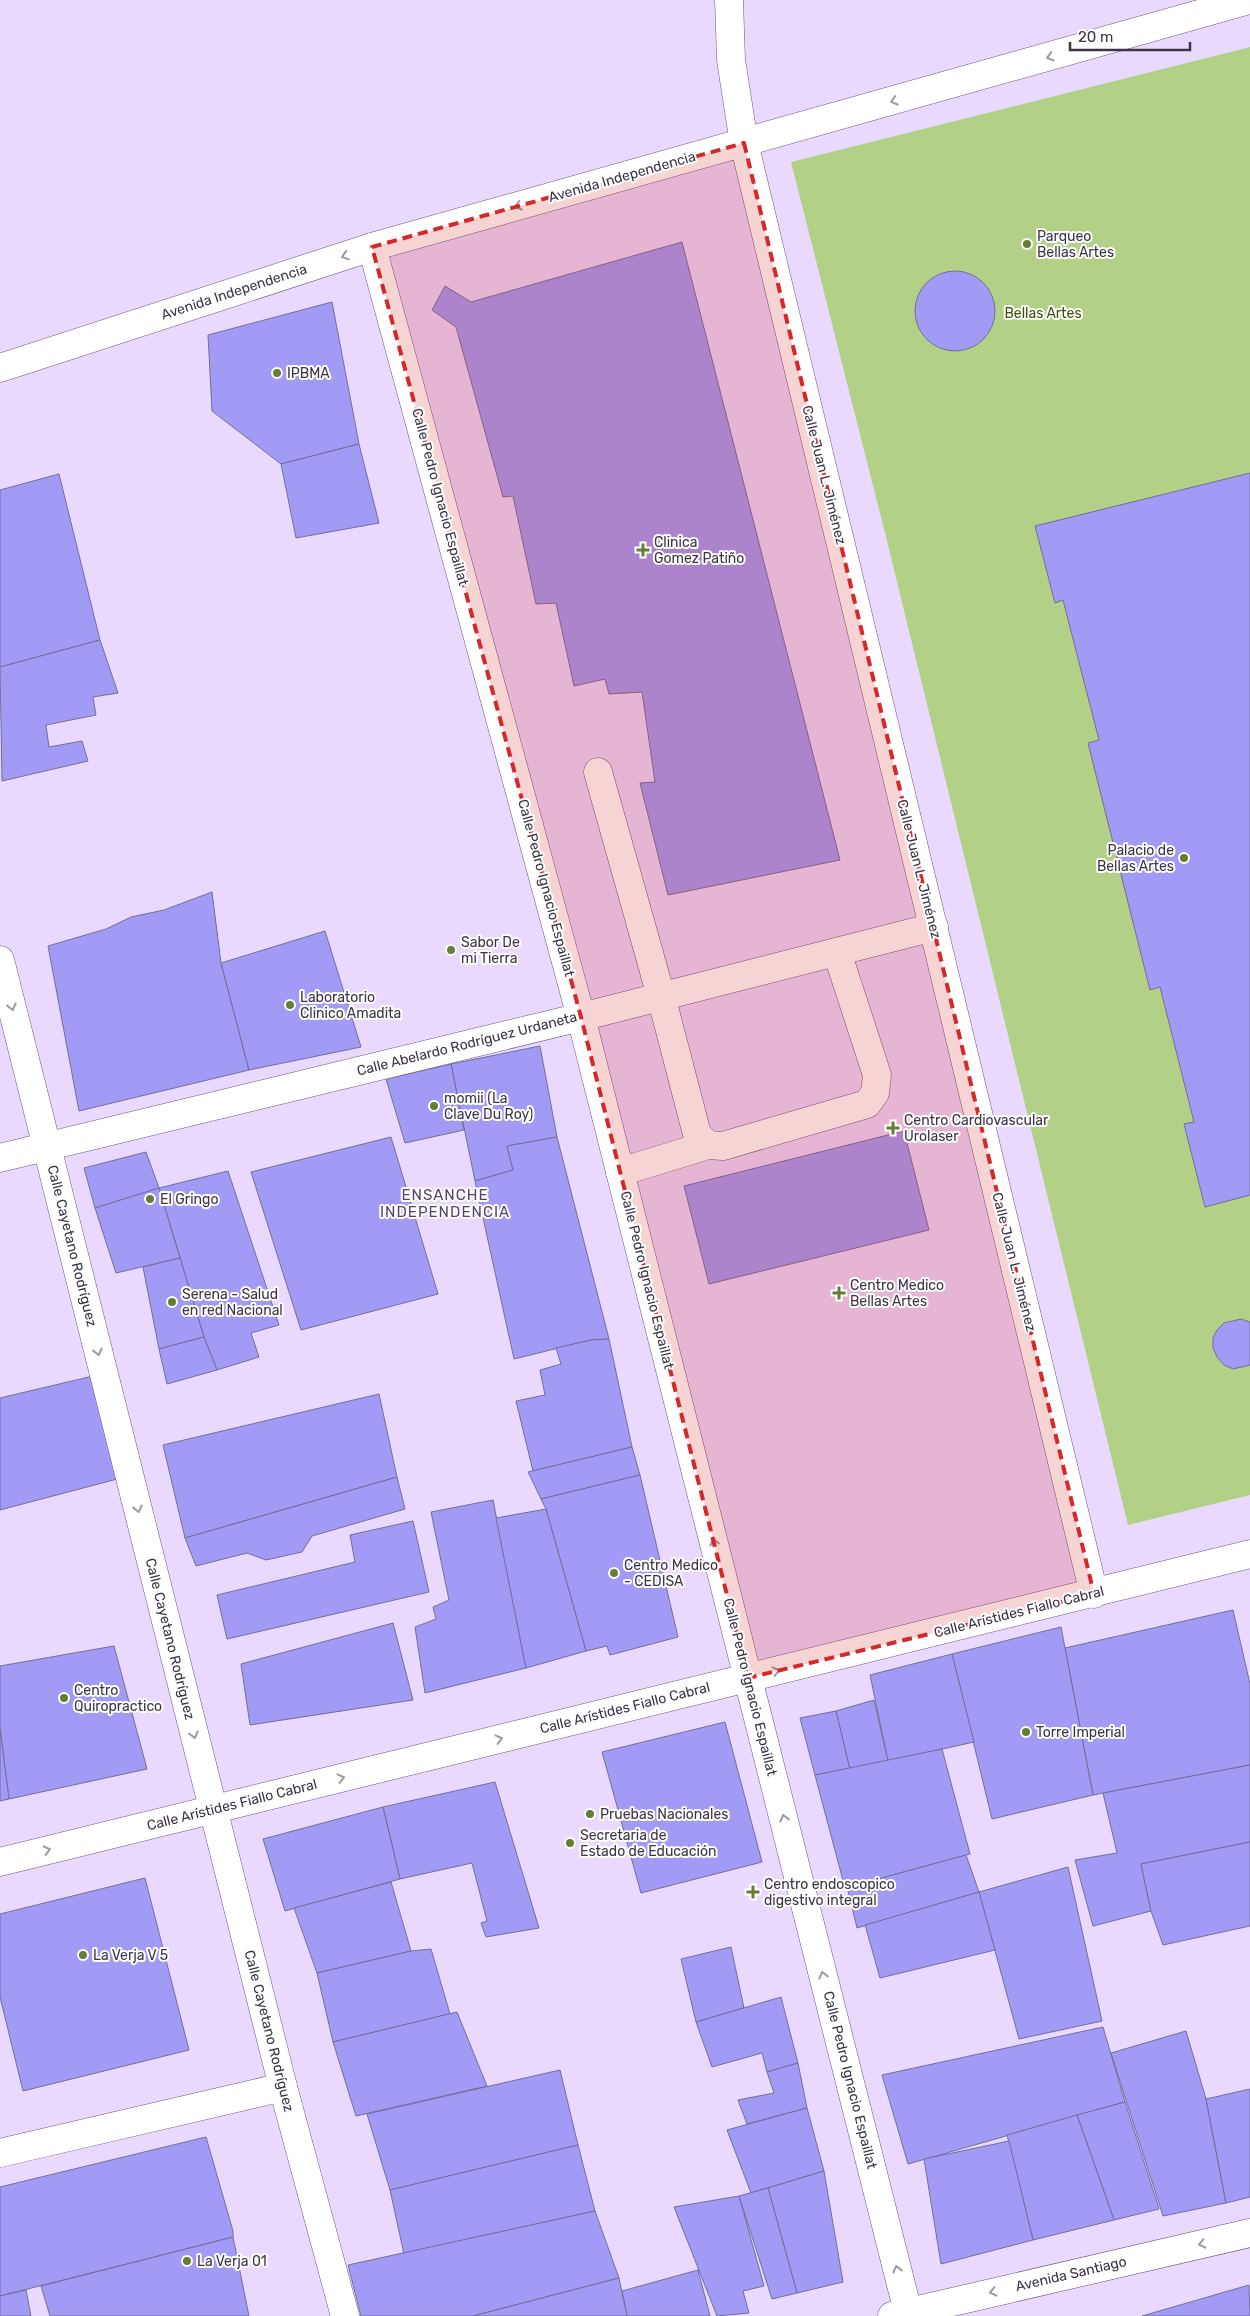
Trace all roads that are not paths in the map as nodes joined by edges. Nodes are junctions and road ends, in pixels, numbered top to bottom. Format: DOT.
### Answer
graph roads {
  1 [pos="729,0"];
  2 [pos="1249,0"];
  3 [pos="744,143"];
  4 [pos="372,247"];
  5 [pos="0,368"];
  6 [pos="598,772"];
  7 [pos="934,927"];
  8 [pos="837,952"];
  9 [pos="0,960"];
  10 [pos="661,996"];
  11 [pos="580,1016"];
  12 [pos="708,1145"];
  13 [pos="47,1147"];
  14 [pos="0,1158"];
  15 [pos="620,1172"];
  16 [pos="1250,1554"];
  17 [pos="1094,1594"];
  18 [pos="748,1678"];
  19 [pos="213,1810"];
  20 [pos="0,1862"];
  21 [pos="283,2087"];
  22 [pos="0,2153"];
  23 [pos="1250,2233"];
  24 [pos="903,2314"];
  25 [pos="345,2316"];
  1 -- 3 [label="street, Calle Juan L. Jiménez"];
  2 -- 3 [label="street, Avenida Independencia, one-way"];
  3 -- 4 [label="street, Avenida Independencia, one-way"];
  3 -- 7 [label="street, Calle Juan L. Jiménez"];
  4 -- 5 [label="street, Avenida Independencia, one-way"];
  4 -- 11 [label="street, Calle Pedro Ignacio Espaillat"];
  6 -- 10 [label="street"];
  7 -- 8 [label="street, Calle Abelardo Rodríguez Urdaneta"];
  7 -- 17 [label="street, Calle Juan L. Jiménez"];
  8 -- 10 [label="street, Calle Abelardo Rodríguez Urdaneta"];
  8 -- 12 [label="street"];
  9 -- 13 [label="street, Calle Cayetano Rodríguez, one-way"];
  10 -- 11 [label="street, Calle Abelardo Rodríguez Urdaneta"];
  10 -- 12 [label="street"];
  11 -- 13 [label="street, Calle Abelardo Rodríguez Urdaneta"];
  11 -- 15 [label="street, Calle Pedro Ignacio Espaillat"];
  12 -- 15 [label="street"];
  13 -- 14 [label="street, Calle Abelardo Rodríguez Urdaneta"];
  13 -- 19 [label="street, Calle Cayetano Rodríguez, one-way"];
  18 -- 15 [label="street, Calle Pedro Ignacio Espaillat, one-way"];
  16 -- 17 [label="street, Calle Arístides Fiallo Cabral"];
  18 -- 17 [label="street, Calle Arístides Fiallo Cabral, one-way"];
  19 -- 18 [label="street, Calle Arístides Fiallo Cabral, one-way"];
  24 -- 18 [label="street, Calle Pedro Ignacio Espaillat, one-way"];
  20 -- 19 [label="street, Calle Arístides Fiallo Cabral, one-way"];
  19 -- 21 [label="street, Calle Cayetano Rodríguez"];
  21 -- 22 [label="street"];
  21 -- 25 [label="street, Calle Cayetano Rodríguez"];
  23 -- 24 [label="street, Avenida Santiago, one-way"];
}
